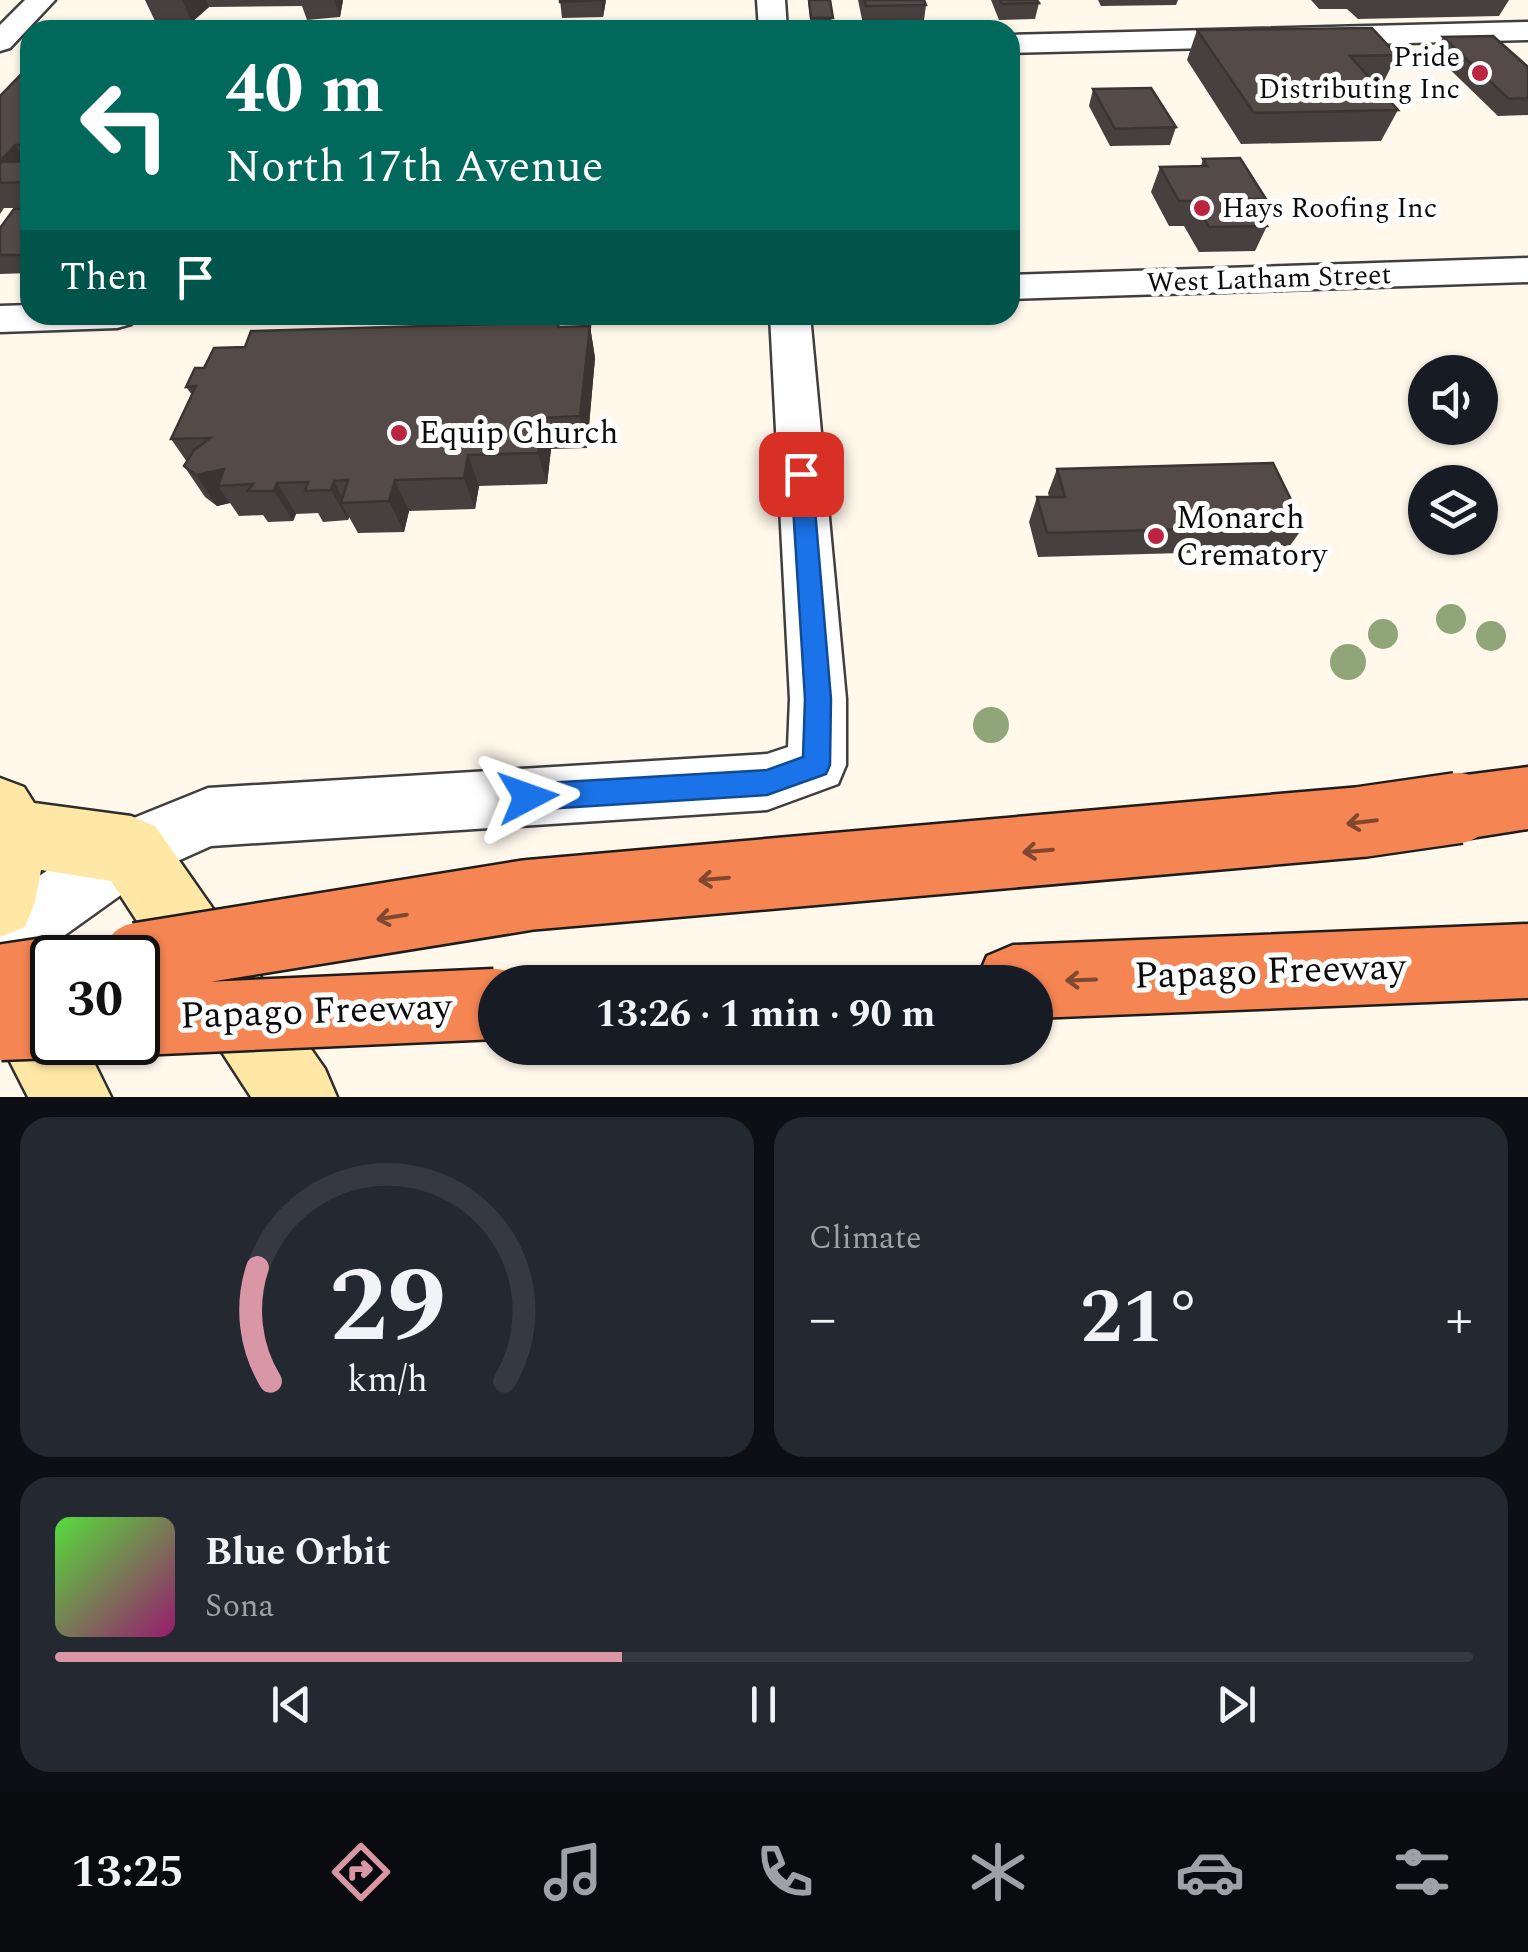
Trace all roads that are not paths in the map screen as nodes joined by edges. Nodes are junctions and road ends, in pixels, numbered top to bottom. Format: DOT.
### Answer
graph roads {
  1 [pos="1528,32"];
  2 [pos="20,35"];
  3 [pos="1020,44"];
  4 [pos="5,59"];
  5 [pos="1528,270"];
  6 [pos="1020,287"];
  7 [pos="791,325"];
  8 [pos="1528,798"];
  9 [pos="7,821"];
  10 [pos="131,850"];
  11 [pos="0,902"];
  12 [pos="0,942"];
  13 [pos="160,955"];
  14 [pos="1528,960"];
  15 [pos="0,966"];
  16 [pos="30,975"];
  17 [pos="0,980"];
  18 [pos="1053,980"];
  19 [pos="478,1005"];
  20 [pos="160,1019"];
  21 [pos="30,1024"];
  22 [pos="0,1026"];
  23 [pos="71,1097"];
  24 [pos="298,1097"];
  1 -- 3 [label="street"];
  2 -- 4 [label="street"];
  5 -- 6 [label="street, West Latham Street"];
  7 -- 10 [label="street"];
  8 -- 13 [label="highway, one-way, bridge"];
  9 -- 10 [label="main road"];
  9 -- 11 [label="main road"];
  10 -- 12 [label="street"];
  10 -- 24 [label="main road"];
  14 -- 18 [label="highway, Papago Freeway, one-way"];
  15 -- 23 [label="main road"];
  16 -- 17 [label="highway, bridge"];
  19 -- 20 [label="highway, Papago Freeway, bridge"];
  21 -- 22 [label="highway, bridge"];
}
